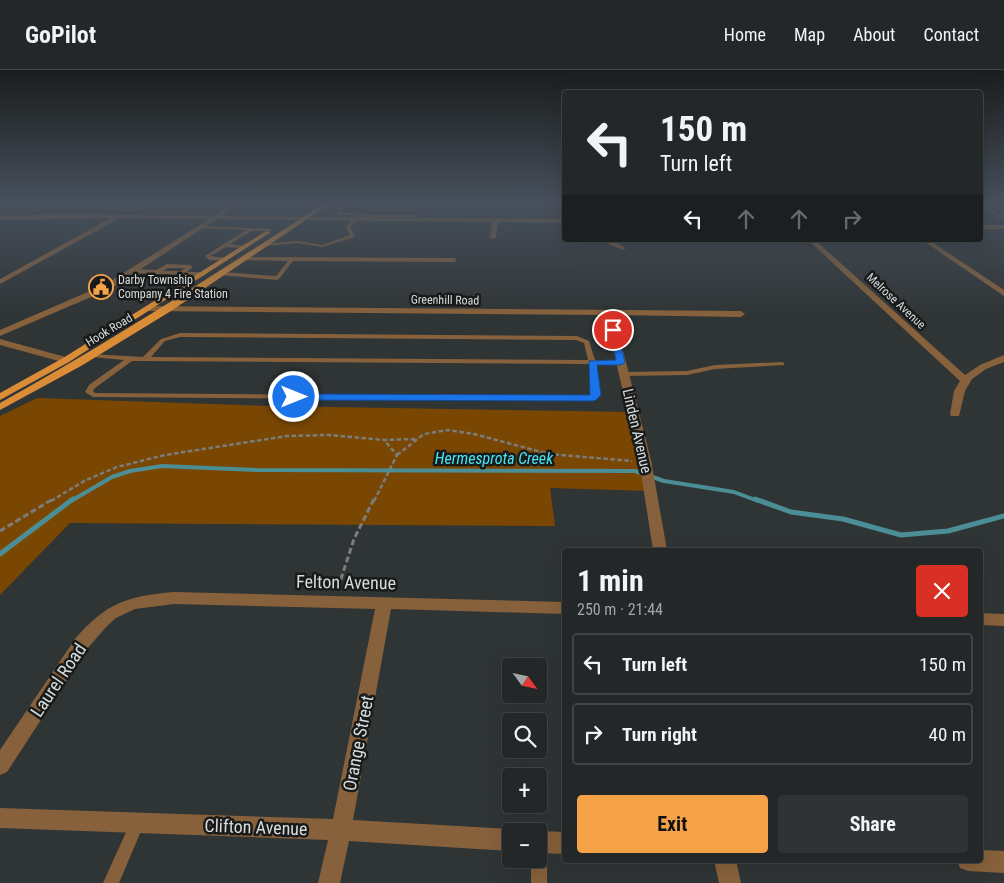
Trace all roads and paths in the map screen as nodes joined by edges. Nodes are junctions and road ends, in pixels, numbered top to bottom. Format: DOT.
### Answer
graph roads {
  1 [pos="74,241"];
  2 [pos="179,241"];
  3 [pos="232,241"];
  4 [pos="256,241"];
  5 [pos="338,241"];
  6 [pos="261,242"];
  7 [pos="610,242"];
  8 [pos="813,242"];
  9 [pos="928,242"];
  10 [pos="224,246"];
  11 [pos="245,247"];
  12 [pos="623,248"];
  13 [pos="226,259"];
  14 [pos="243,259"];
  15 [pos="292,259"];
  16 [pos="454,260"];
  17 [pos="133,271"];
  18 [pos="156,272"];
  19 [pos="182,273"];
  20 [pos="203,274"];
  21 [pos="221,274"];
  22 [pos="0,282"];
  23 [pos="1004,294"];
  24 [pos="149,309"];
  25 [pos="168,309"];
  26 [pos="609,314"];
  27 [pos="741,314"];
  28 [pos="0,333"];
  29 [pos="0,342"];
  30 [pos="92,355"];
  31 [pos="131,358"];
  32 [pos="1004,358"];
  33 [pos="144,359"];
  34 [pos="66,360"];
  35 [pos="621,362"];
  36 [pos="592,363"];
  37 [pos="782,364"];
  38 [pos="624,374"];
  39 [pos="964,380"];
  40 [pos="0,396"];
  41 [pos="0,407"];
  42 [pos="955,414"];
  43 [pos="415,439"];
  44 [pos="384,440"];
  45 [pos="397,455"];
  46 [pos="644,461"];
  47 [pos="0,531"];
  48 [pos="660,548"];
  49 [pos="338,588"];
  50 [pos="384,603"];
  51 [pos="127,605"];
  52 [pos="562,608"];
  53 [pos="983,619"];
  54 [pos="1004,620"];
  55 [pos="0,766"];
  56 [pos="0,818"];
  57 [pos="137,823"];
  58 [pos="341,830"];
  59 [pos="502,839"];
  60 [pos="547,842"];
  61 [pos="562,843"];
  62 [pos="983,861"];
  63 [pos="1004,862"];
  64 [pos="726,863"];
  65 [pos="539,868"];
  66 [pos="111,883"];
  67 [pos="329,883"];
  68 [pos="539,883"];
  69 [pos="730,883"];
  1 -- 22 [label="street"];
  2 -- 17 [label="street"];
  3 -- 10 [label="lane"];
  4 -- 6 [label="lane"];
  5 -- 6 [label="lane"];
  6 -- 11 [label="main road, Hook Road"];
  6 -- 14 [label="main road, Hook Road"];
  7 -- 12 [label="street"];
  8 -- 39 [label="street, Melrose Avenue"];
  9 -- 23 [label="street"];
  10 -- 11 [label="lane"];
  10 -- 13 [label="lane"];
  11 -- 13 [label="main road, Hook Road"];
  13 -- 20 [label="main road, Hook Road"];
  14 -- 15 [label="lane"];
  14 -- 21 [label="main road, Hook Road"];
  15 -- 16 [label="lane"];
  15 -- 21 [label="lane"];
  17 -- 18 [label="lane"];
  17 -- 28 [label="street"];
  18 -- 19 [label="lane"];
  18 -- 19 [label="lane"];
  19 -- 20 [label="lane"];
  20 -- 24 [label="main road, Hook Road"];
  21 -- 25 [label="main road, Hook Road"];
  24 -- 25 [label="street, Greenhill Road"];
  24 -- 34 [label="main road, Hook Road"];
  25 -- 26 [label="street, Greenhill Road"];
  25 -- 30 [label="main road, Hook Road"];
  26 -- 27 [label="street, Greenhill Road"];
  26 -- 35 [label="street, Linden Avenue"];
  29 -- 34 [label="street"];
  30 -- 31 [label="lane"];
  30 -- 41 [label="main road, Hook Road"];
  31 -- 33 [label="lane"];
  31 -- 36 [label="lane"];
  32 -- 39 [label="street"];
  33 -- 36 [label="lane"];
  33 -- 36 [label="lane"];
  34 -- 40 [label="main road, Hook Road"];
  35 -- 36 [label="lane"];
  35 -- 38 [label="street, Linden Avenue"];
  37 -- 38 [label="lane"];
  38 -- 46 [label="street, Linden Avenue"];
  39 -- 42 [label="street"];
  43 -- 44 [label="path"];
  43 -- 45 [label="path"];
  43 -- 46 [label="path"];
  44 -- 45 [label="path"];
  44 -- 47 [label="path"];
  45 -- 49 [label="path"];
  46 -- 48 [label="street, Linden Avenue"];
  50 -- 51 [label="street, Felton Avenue"];
  50 -- 52 [label="street, Felton Avenue"];
  50 -- 58 [label="street, Orange Street"];
  51 -- 55 [label="street, Laurel Road"];
  53 -- 54 [label="street"];
  56 -- 57 [label="street, Clifton Avenue"];
  57 -- 58 [label="street, Clifton Avenue"];
  57 -- 66 [label="lane"];
  58 -- 59 [label="street, Clifton Avenue"];
  58 -- 67 [label="street, Orange Street"];
  60 -- 61 [label="street"];
  62 -- 63 [label="street"];
  64 -- 69 [label="street"];
  65 -- 68 [label="lane"];
}
